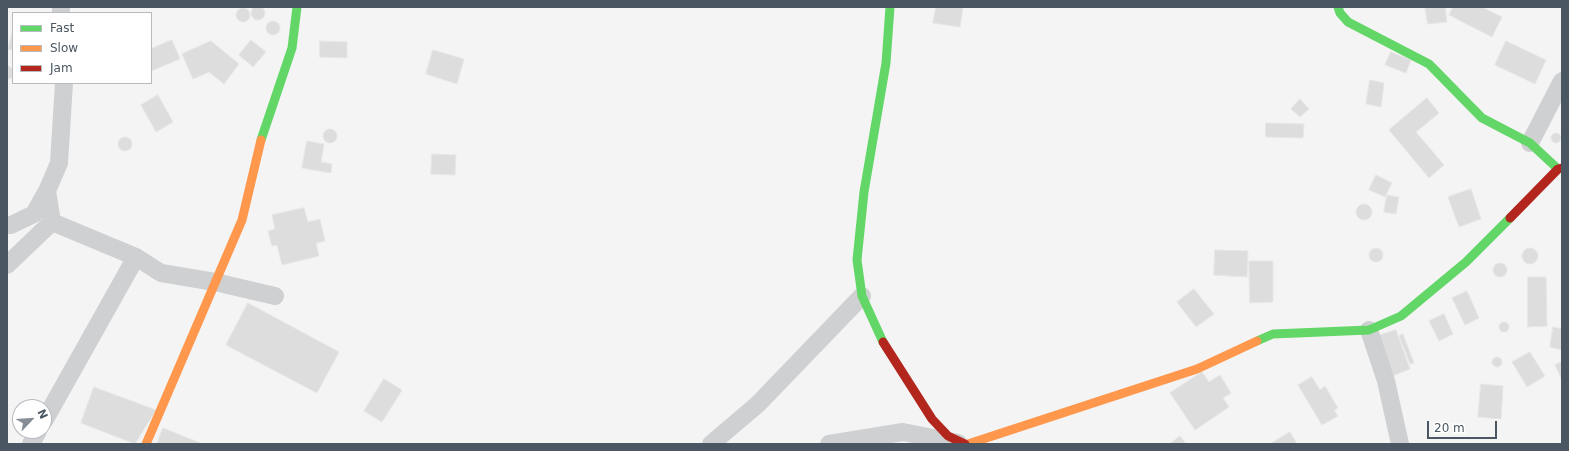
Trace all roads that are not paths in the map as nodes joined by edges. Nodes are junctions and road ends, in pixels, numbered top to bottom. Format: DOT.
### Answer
graph roads {
  1 [pos="297,7"];
  2 [pos="890,7"];
  3 [pos="1338,7"];
  4 [pos="1562,81"];
  5 [pos="64,84"];
  6 [pos="1530,143"];
  7 [pos="1560,169"];
  8 [pos="47,191"];
  9 [pos="52,222"];
  10 [pos="7,225"];
  11 [pos="136,257"];
  12 [pos="7,266"];
  13 [pos="215,282"];
  14 [pos="275,296"];
  15 [pos="862,296"];
  16 [pos="1369,330"];
  17 [pos="52,407"];
  18 [pos="146,444"];
  19 [pos="711,444"];
  20 [pos="830,444"];
  21 [pos="966,444"];
  22 [pos="1400,444"];
  1 -- 13 [label="street"];
  2 -- 15 [label="street"];
  3 -- 6 [label="street"];
  4 -- 6 [label="street"];
  5 -- 8 [label="street"];
  6 -- 7 [label="street"];
  7 -- 16 [label="street"];
  8 -- 9 [label="street"];
  8 -- 10 [label="street"];
  9 -- 11 [label="street"];
  9 -- 12 [label="street"];
  11 -- 13 [label="street"];
  11 -- 17 [label="street"];
  13 -- 14 [label="street"];
  13 -- 18 [label="street"];
  15 -- 19 [label="street"];
  15 -- 21 [label="street"];
  16 -- 21 [label="street"];
  16 -- 22 [label="street"];
  20 -- 21 [label="street"];
}
